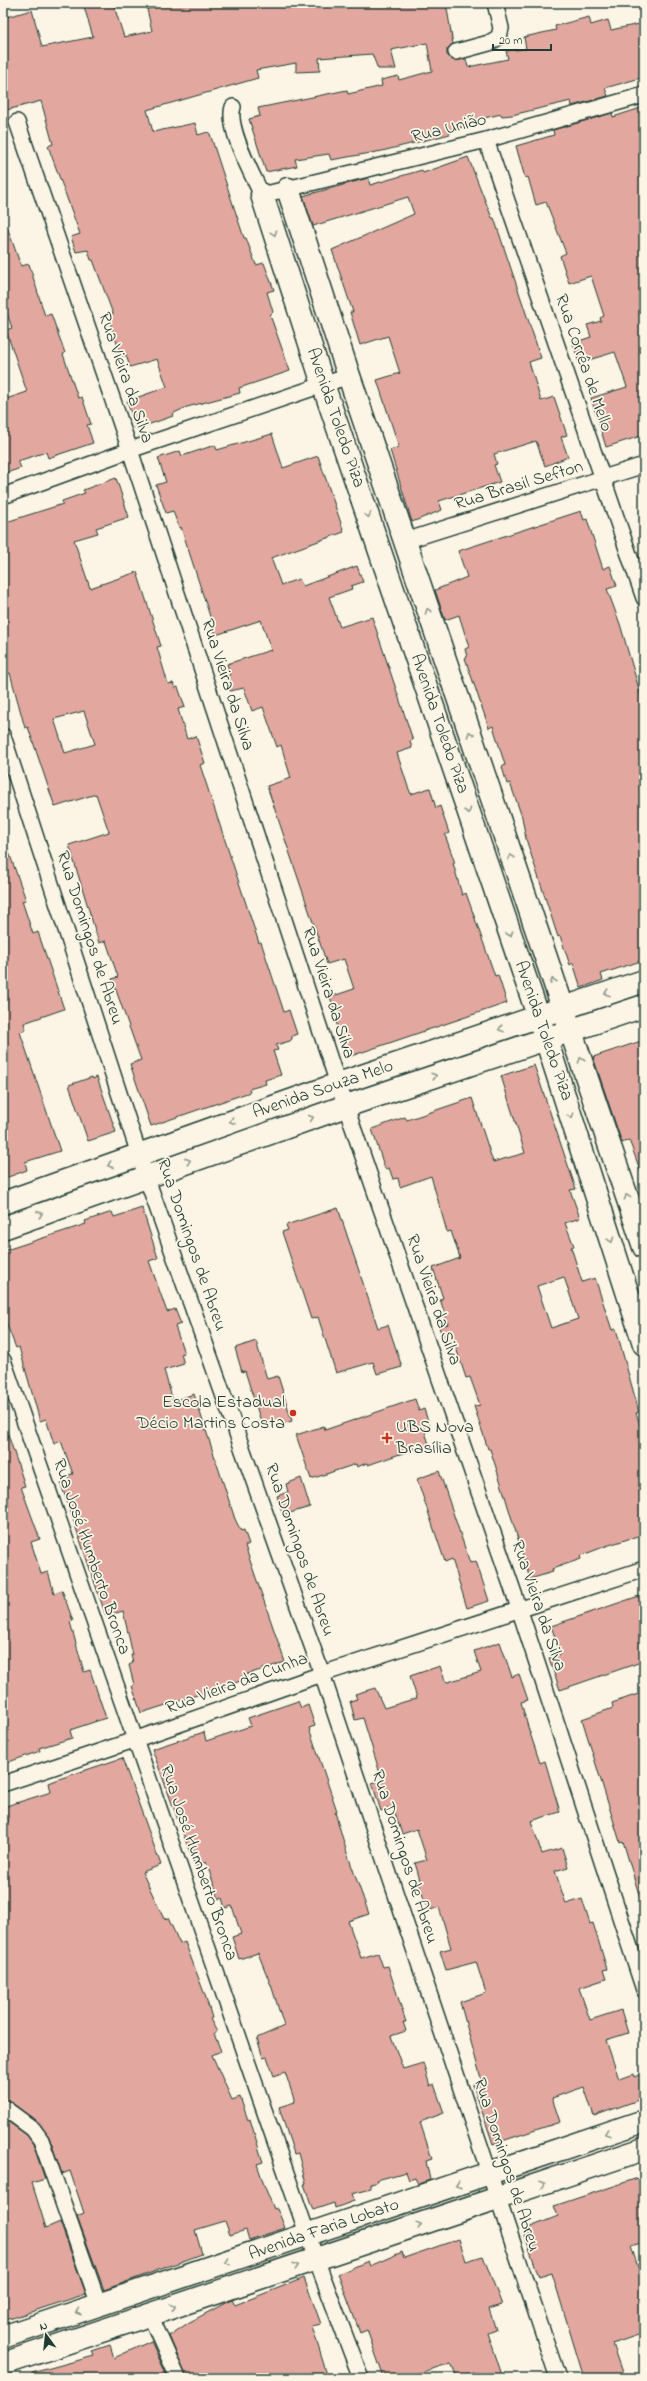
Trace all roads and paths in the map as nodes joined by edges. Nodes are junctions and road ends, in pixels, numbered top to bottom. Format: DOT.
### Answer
graph roads {
  1 [pos="495,3"];
  2 [pos="456,52"];
  3 [pos="644,95"];
  4 [pos="233,107"];
  5 [pos="17,122"];
  6 [pos="486,140"];
  7 [pos="288,189"];
  8 [pos="262,196"];
  9 [pos="349,376"];
  10 [pos="323,384"];
  11 [pos="130,450"];
  12 [pos="644,465"];
  13 [pos="603,479"];
  14 [pos="3,496"];
  15 [pos="405,541"];
  16 [pos="644,598"];
  17 [pos="3,736"];
  18 [pos="644,980"];
  19 [pos="644,1006"];
  20 [pos="562,1008"];
  21 [pos="538,1017"];
  22 [pos="571,1030"];
  23 [pos="546,1039"];
  24 [pos="338,1084"];
  25 [pos="346,1106"];
  26 [pos="139,1154"];
  27 [pos="146,1176"];
  28 [pos="3,1203"];
  29 [pos="3,1228"];
  30 [pos="644,1247"];
  31 [pos="637,1293"];
  32 [pos="644,1344"];
  33 [pos="3,1360"];
  34 [pos="644,1569"];
  35 [pos="519,1608"];
  36 [pos="322,1674"];
  37 [pos="134,1740"];
  38 [pos="3,1784"];
  39 [pos="644,1990"];
  40 [pos="3,2107"];
  41 [pos="644,2121"];
  42 [pos="644,2149"];
  43 [pos="489,2174"];
  44 [pos="497,2199"];
  45 [pos="308,2235"];
  46 [pos="316,2260"];
  47 [pos="99,2305"];
  48 [pos="150,2315"];
  49 [pos="3,2338"];
  50 [pos="3,2364"];
  51 [pos="178,2378"];
  52 [pos="361,2378"];
  53 [pos="558,2378"];
  1 -- 2 [label="street"];
  3 -- 6 [label="street, Rua União"];
  4 -- 8 [label="street, Avenida Toledo Piza"];
  5 -- 11 [label="street, Rua Vieira da Silva"];
  6 -- 7 [label="street, Rua União"];
  6 -- 13 [label="street, Rua Corrêa de Mello"];
  7 -- 8 [label="street, Rua União"];
  7 -- 9 [label="street, Avenida Toledo Piza"];
  8 -- 10 [label="street, Avenida Toledo Piza, one-way"];
  9 -- 10 [label="street"];
  9 -- 15 [label="street, Avenida Toledo Piza"];
  10 -- 11 [label="street"];
  10 -- 21 [label="street, Avenida Toledo Piza, one-way"];
  11 -- 14 [label="street"];
  11 -- 24 [label="street, Rua Vieira da Silva"];
  12 -- 13 [label="street, Rua Brasil Sefton"];
  13 -- 15 [label="street, Rua Brasil Sefton"];
  13 -- 16 [label="street, Rua Corrêa de Mello"];
  20 -- 15 [label="street, Avenida Toledo Piza, one-way"];
  17 -- 26 [label="street, Rua Domingos de Abreu"];
  18 -- 20 [label="street, Avenida Souza Melo, one-way"];
  19 -- 22 [label="street, Avenida Souza Melo"];
  20 -- 21 [label="street, Avenida Souza Melo"];
  20 -- 22 [label="street, Avenida Toledo Piza"];
  21 -- 23 [label="street, Avenida Toledo Piza"];
  21 -- 24 [label="street, Avenida Souza Melo, one-way"];
  22 -- 23 [label="street, Avenida Souza Melo"];
  30 -- 22 [label="street, Avenida Toledo Piza, one-way"];
  25 -- 23 [label="street, Avenida Souza Melo, one-way"];
  23 -- 31 [label="street, Avenida Toledo Piza, one-way"];
  24 -- 25 [label="street, Rua Vieira da Silva"];
  24 -- 26 [label="street, Avenida Souza Melo, one-way"];
  27 -- 25 [label="street, Avenida Souza Melo, one-way"];
  25 -- 35 [label="street, Rua Vieira da Silva"];
  26 -- 27 [label="street, Rua Domingos de Abreu"];
  26 -- 28 [label="street, Avenida Souza Melo, one-way"];
  29 -- 27 [label="street, Avenida Souza Melo, one-way"];
  27 -- 36 [label="street, Rua Domingos de Abreu"];
  31 -- 32 [label="street, Avenida Toledo Piza"];
  33 -- 37 [label="street, Rua José Humberto Bronca"];
  34 -- 35 [label="street, Rua Vieira da Cunha"];
  35 -- 36 [label="street, Rua Vieira da Cunha"];
  35 -- 39 [label="street, Rua Vieira da Silva"];
  36 -- 37 [label="street, Rua Vieira da Cunha"];
  36 -- 43 [label="street, Rua Domingos de Abreu"];
  37 -- 38 [label="street, Rua Vieira da Cunha"];
  37 -- 45 [label="street, Rua José Humberto Bronca"];
  40 -- 47 [label="street"];
  41 -- 43 [label="street, Avenida Faria Lobato, one-way"];
  44 -- 42 [label="street, Avenida Faria Lobato, one-way"];
  43 -- 44 [label="street, Rua Domingos de Abreu"];
  43 -- 45 [label="street, Avenida Faria Lobato, one-way"];
  46 -- 44 [label="street, Avenida Faria Lobato, one-way"];
  44 -- 53 [label="street, Rua Domingos de Abreu"];
  45 -- 46 [label="street, Rua José Humberto Bronca"];
  45 -- 47 [label="street, Avenida Faria Lobato, one-way"];
  48 -- 46 [label="street, Avenida Faria Lobato, one-way"];
  46 -- 52 [label="street, Rua José Humberto Bronca"];
  47 -- 49 [label="street, Avenida Faria Lobato, one-way"];
  48 -- 50 [label="street, Avenida Faria Lobato"];
  48 -- 51 [label="street"];
}
